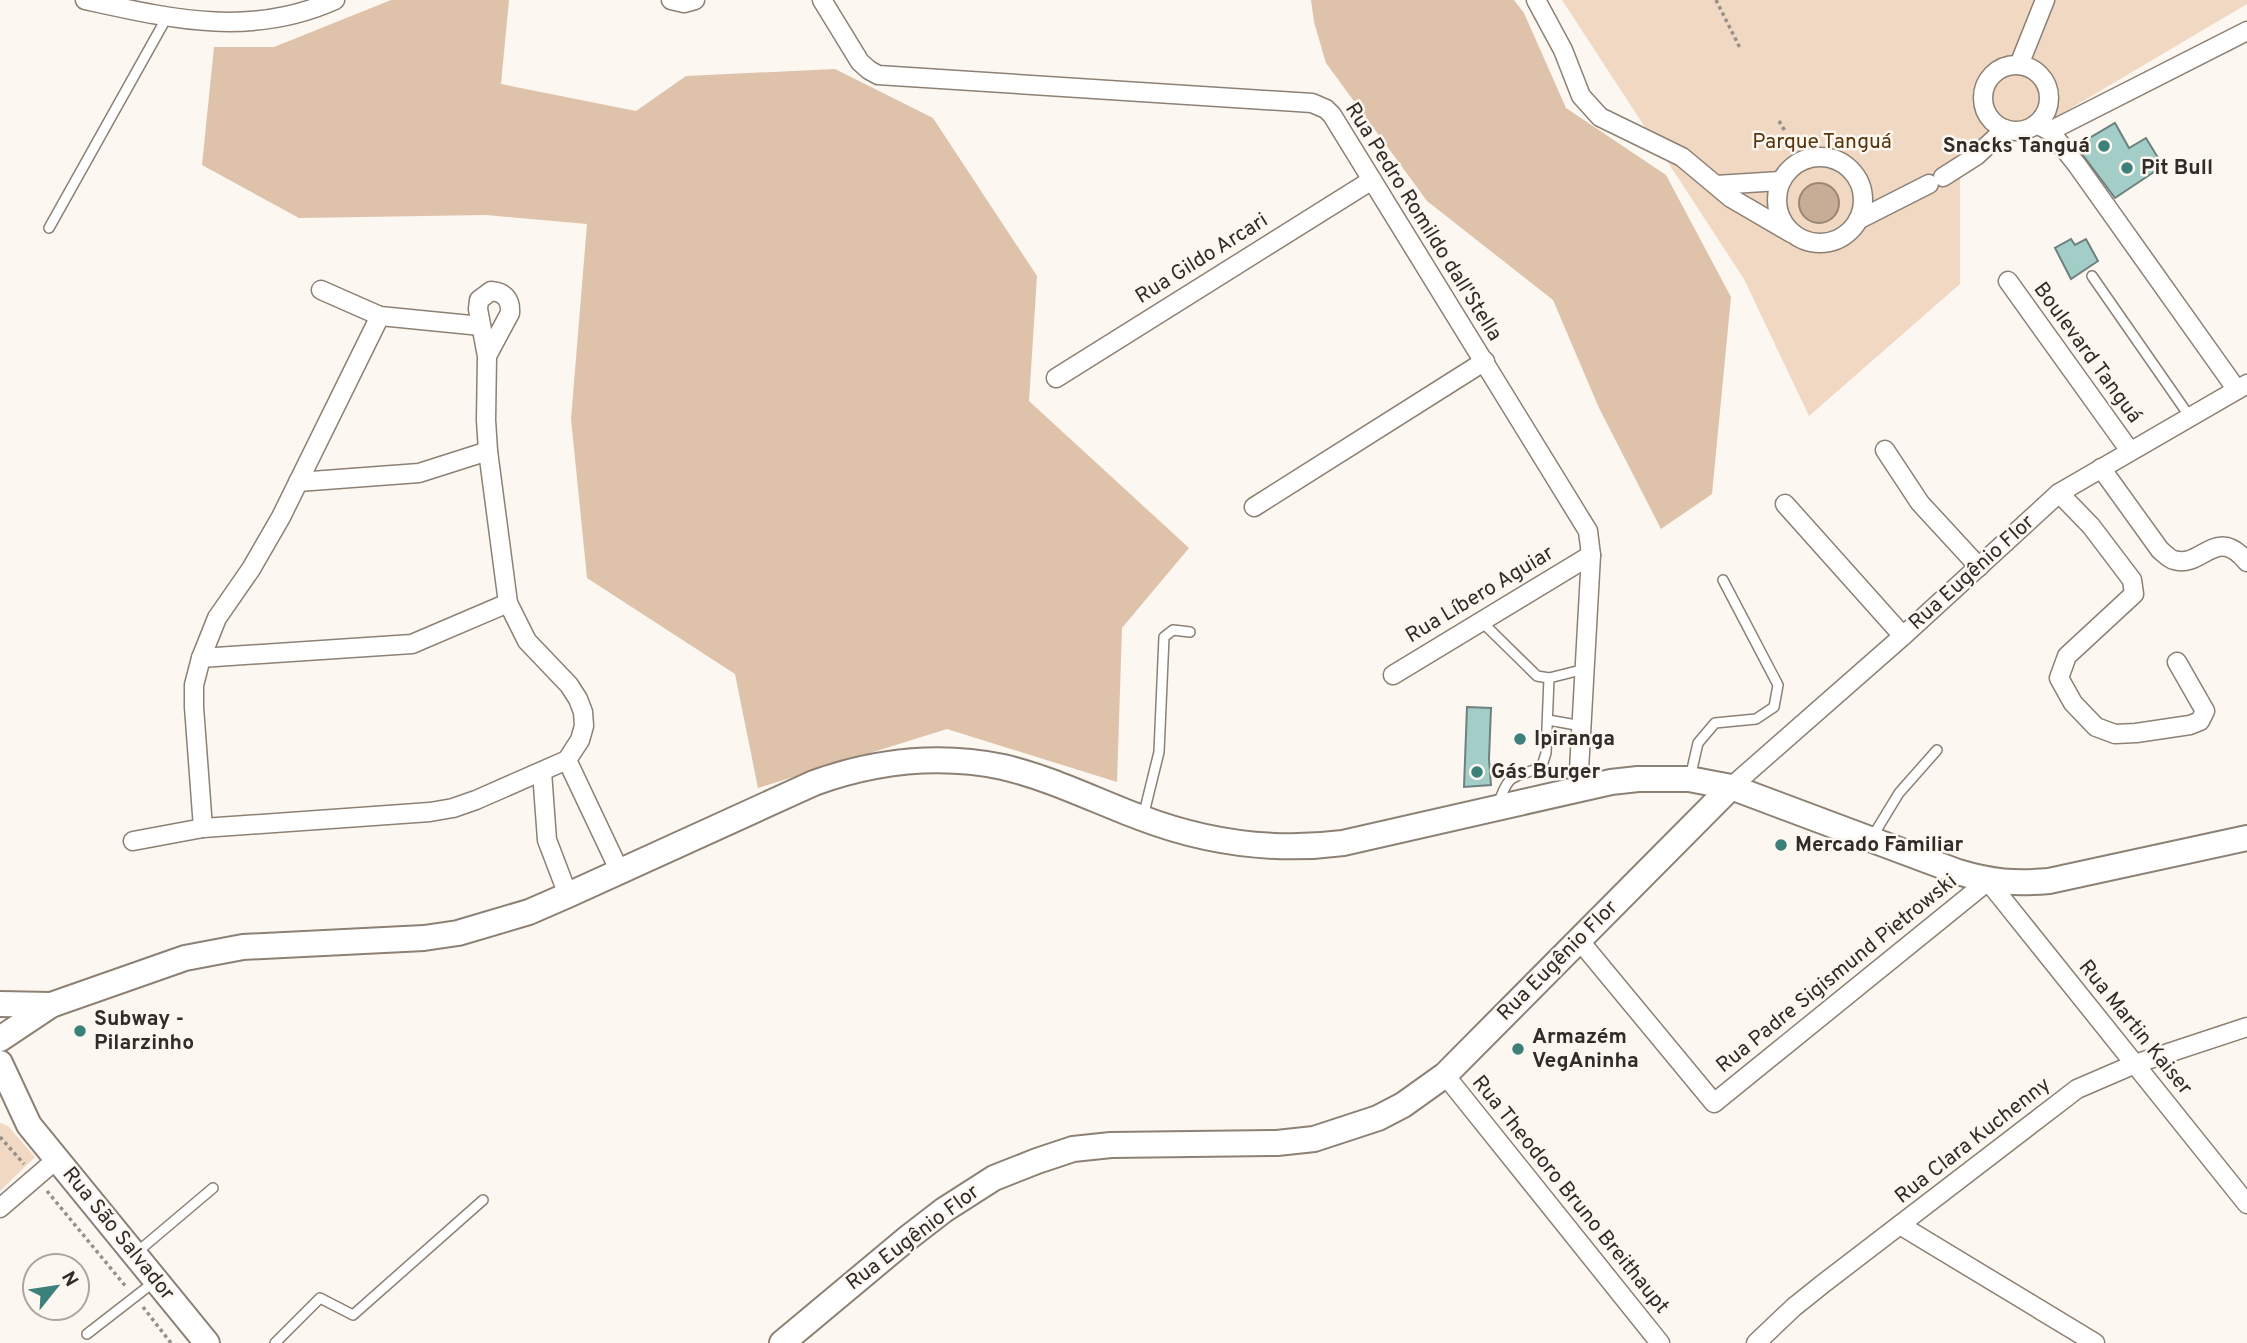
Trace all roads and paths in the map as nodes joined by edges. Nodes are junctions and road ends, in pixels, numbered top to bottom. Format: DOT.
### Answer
graph roads {
  1 [pos="85,0"];
  2 [pos="335,0"];
  3 [pos="671,0"];
  4 [pos="695,0"];
  5 [pos="822,0"];
  6 [pos="1536,0"];
  7 [pos="1716,0"];
  8 [pos="2045,0"];
  9 [pos="167,17"];
  10 [pos="2247,31"];
  11 [pos="1741,50"];
  12 [pos="2019,65"];
  13 [pos="1779,121"];
  14 [pos="2043,128"];
  15 [pos="2005,129"];
  16 [pos="1785,131"];
  17 [pos="1372,180"];
  18 [pos="1780,181"];
  19 [pos="1716,185"];
  20 [pos="1858,220"];
  21 [pos="49,228"];
  22 [pos="1791,233"];
  23 [pos="2092,276"];
  24 [pos="2008,281"];
  25 [pos="321,290"];
  26 [pos="380,316"];
  27 [pos="481,326"];
  28 [pos="487,356"];
  29 [pos="1485,361"];
  30 [pos="1056,378"];
  31 [pos="2242,387"];
  32 [pos="2190,416"];
  33 [pos="1885,450"];
  34 [pos="488,451"];
  35 [pos="2130,451"];
  36 [pos="2101,468"];
  37 [pos="298,482"];
  38 [pos="2059,493"];
  39 [pos="1785,504"];
  40 [pos="1254,507"];
  41 [pos="1591,555"];
  42 [pos="2247,562"];
  43 [pos="1979,567"];
  44 [pos="1723,580"];
  45 [pos="508,603"];
  46 [pos="1481,621"];
  47 [pos="1190,632"];
  48 [pos="1903,636"];
  49 [pos="201,658"];
  50 [pos="2177,662"];
  51 [pos="1585,669"];
  52 [pos="1393,674"];
  53 [pos="1549,678"];
  54 [pos="1548,720"];
  55 [pos="1582,726"];
  56 [pos="1937,750"];
  57 [pos="567,760"];
  58 [pos="542,772"];
  59 [pos="1689,779"];
  60 [pos="1731,787"];
  61 [pos="1578,789"];
  62 [pos="1497,807"];
  63 [pos="1142,819"];
  64 [pos="203,828"];
  65 [pos="2247,838"];
  66 [pos="1870,840"];
  67 [pos="133,841"];
  68 [pos="620,872"];
  69 [pos="1988,881"];
  70 [pos="568,895"];
  71 [pos="1578,940"];
  72 [pos="0,1004"];
  73 [pos="51,1005"];
  74 [pos="2247,1027"];
  75 [pos="0,1038"];
  76 [pos="0,1063"];
  77 [pos="2135,1064"];
  78 [pos="1445,1076"];
  79 [pos="0,1103"];
  80 [pos="29,1125"];
  81 [pos="0,1137"];
  82 [pos="57,1159"];
  83 [pos="35,1177"];
  84 [pos="213,1188"];
  85 [pos="483,1200"];
  86 [pos="2247,1204"];
  87 [pos="0,1208"];
  88 [pos="1900,1225"];
  89 [pos="134,1254"];
  90 [pos="156,1280"];
  91 [pos="135,1297"];
  92 [pos="87,1334"];
  93 [pos="171,1343"];
  94 [pos="206,1343"];
  95 [pos="275,1343"];
  96 [pos="782,1343"];
  97 [pos="1660,1343"];
  98 [pos="1756,1343"];
  99 [pos="2095,1343"];
  1 -- 9 [label="street"];
  2 -- 9 [label="street"];
  3 -- 4 [label="street"];
  5 -- 17 [label="street, Rua Pedro Romildo dall'Stella"];
  6 -- 19 [label="street"];
  7 -- 11 [label="path"];
  8 -- 12 [label="street"];
  9 -- 21 [label="lane"];
  10 -- 14 [label="street"];
  12 -- 14 [label="street"];
  12 -- 15 [label="street"];
  13 -- 16 [label="path"];
  14 -- 15 [label="street"];
  14 -- 31 [label="street"];
  15 -- 20 [label="street"];
  17 -- 29 [label="street, Rua Pedro Romildo dall'Stella"];
  17 -- 30 [label="street, Rua Gildo Arcari"];
  18 -- 19 [label="street"];
  18 -- 20 [label="street"];
  18 -- 22 [label="street"];
  19 -- 22 [label="street"];
  20 -- 22 [label="street"];
  23 -- 32 [label="lane"];
  24 -- 35 [label="street, Boulevard Tanguá"];
  25 -- 26 [label="street"];
  26 -- 27 [label="street"];
  26 -- 37 [label="street"];
  27 -- 28 [label="street"];
  27 -- 28 [label="street"];
  28 -- 34 [label="street"];
  29 -- 40 [label="street"];
  29 -- 41 [label="street, Rua Pedro Romildo dall'Stella"];
  31 -- 32 [label="street, Rua Eugênio Flor"];
  32 -- 35 [label="street, Rua Eugênio Flor"];
  33 -- 43 [label="street"];
  34 -- 37 [label="street"];
  34 -- 45 [label="street"];
  35 -- 36 [label="street, Rua Eugênio Flor"];
  36 -- 38 [label="street, Rua Eugênio Flor"];
  36 -- 42 [label="street"];
  37 -- 49 [label="street"];
  38 -- 43 [label="street, Rua Eugênio Flor"];
  38 -- 50 [label="street"];
  39 -- 48 [label="street"];
  41 -- 46 [label="street, Rua Líbero Aguiar"];
  41 -- 51 [label="street, Rua Pedro Romildo dall'Stella"];
  43 -- 48 [label="street, Rua Eugênio Flor"];
  44 -- 59 [label="lane"];
  45 -- 49 [label="street"];
  45 -- 57 [label="street"];
  46 -- 52 [label="street, Rua Líbero Aguiar"];
  46 -- 53 [label="lane"];
  47 -- 63 [label="lane"];
  48 -- 60 [label="street, Rua Eugênio Flor"];
  49 -- 64 [label="street"];
  51 -- 53 [label="lane"];
  51 -- 55 [label="street, Rua Pedro Romildo dall'Stella"];
  53 -- 54 [label="lane"];
  54 -- 55 [label="lane"];
  54 -- 62 [label="lane"];
  55 -- 61 [label="street, Rua Pedro Romildo dall'Stella"];
  56 -- 66 [label="lane"];
  57 -- 58 [label="street"];
  57 -- 68 [label="street"];
  58 -- 64 [label="street"];
  58 -- 70 [label="street"];
  59 -- 60 [label="main road"];
  59 -- 61 [label="main road"];
  60 -- 66 [label="main road"];
  60 -- 71 [label="main road, Rua Eugênio Flor"];
  61 -- 62 [label="main road"];
  62 -- 63 [label="main road"];
  63 -- 68 [label="main road"];
  64 -- 67 [label="street"];
  65 -- 69 [label="main road"];
  66 -- 69 [label="main road"];
  68 -- 70 [label="main road"];
  69 -- 71 [label="street, Rua Padre Sigismund Pietrowski"];
  69 -- 77 [label="street, Rua Martin Kaiser"];
  70 -- 73 [label="main road"];
  71 -- 78 [label="main road, Rua Eugênio Flor"];
  72 -- 73 [label="main road"];
  73 -- 75 [label="main road"];
  74 -- 77 [label="street, Rua Clara Kuchenny"];
  76 -- 80 [label="main road, Rua São Salvador"];
  77 -- 86 [label="street, Rua Martin Kaiser"];
  77 -- 88 [label="street, Rua Clara Kuchenny"];
  78 -- 96 [label="main road, Rua Eugênio Flor"];
  78 -- 97 [label="street, Rua Theodoro Bruno Breithaupt"];
  79 -- 80 [label="main road, Rua São Salvador"];
  80 -- 82 [label="main road, Rua São Salvador"];
  81 -- 83 [label="path"];
  82 -- 83 [label="street"];
  82 -- 89 [label="main road, Rua São Salvador"];
  83 -- 87 [label="street"];
  83 -- 91 [label="path"];
  84 -- 89 [label="lane"];
  85 -- 95 [label="lane"];
  88 -- 98 [label="street, Rua Clara Kuchenny"];
  88 -- 99 [label="street"];
  89 -- 90 [label="main road, Rua São Salvador"];
  90 -- 91 [label="lane"];
  90 -- 94 [label="main road, Rua São Salvador"];
  91 -- 92 [label="lane"];
  91 -- 93 [label="path"];
}
